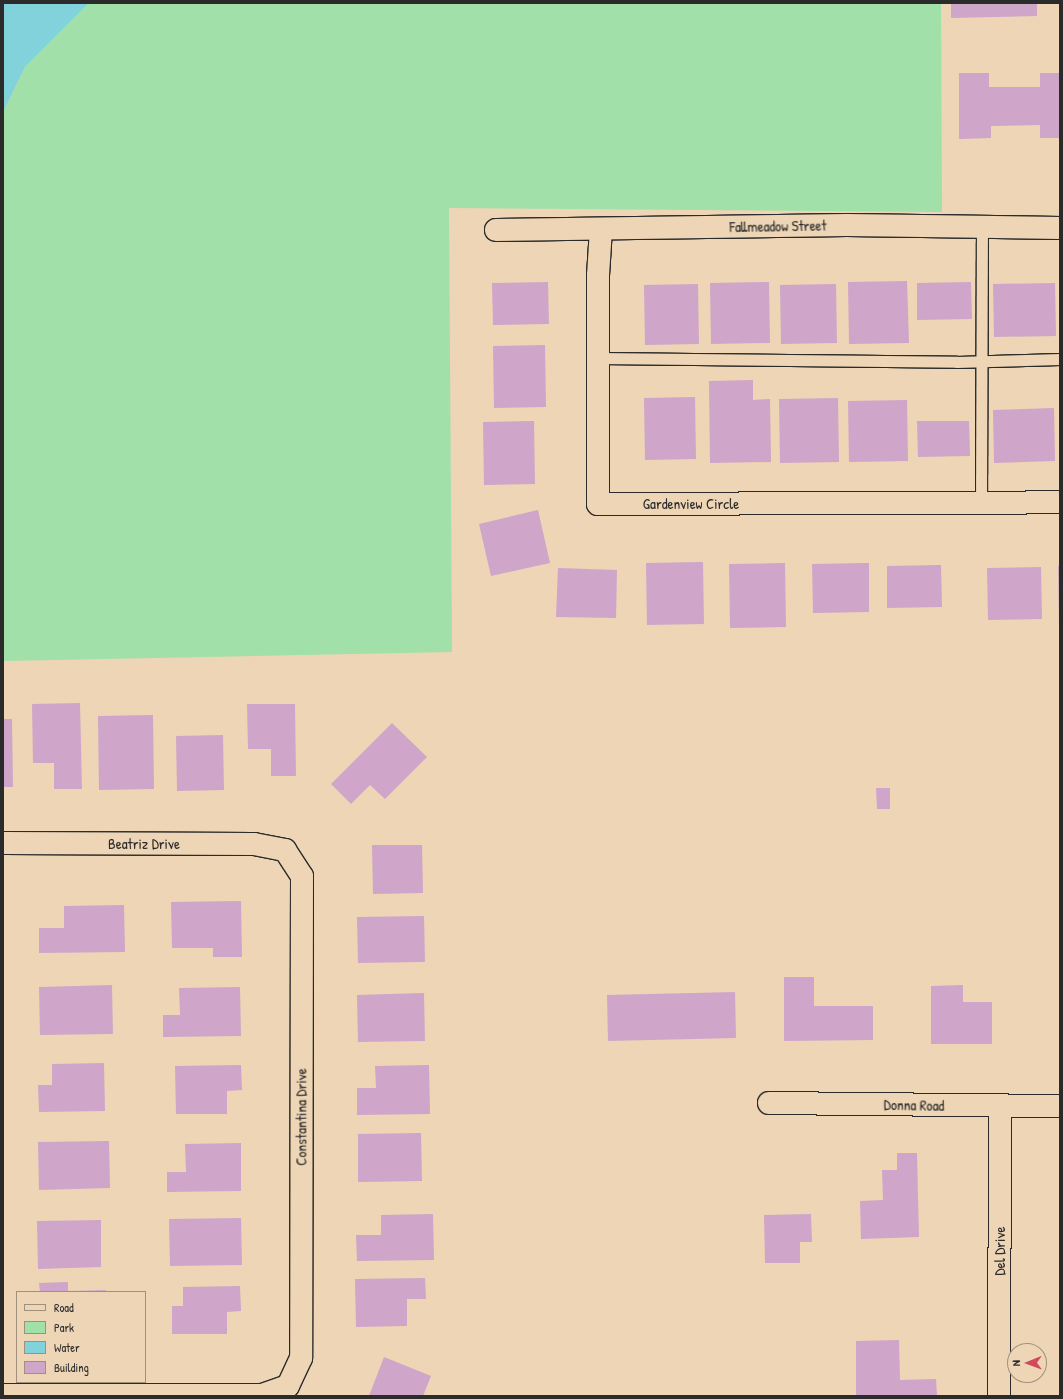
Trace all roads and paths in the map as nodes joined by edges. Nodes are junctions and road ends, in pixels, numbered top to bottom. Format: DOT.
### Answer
graph roads {
  1 [pos="982,227"];
  2 [pos="1060,228"];
  3 [pos="601,229"];
  4 [pos="496,230"];
  5 [pos="598,358"];
  6 [pos="1060,359"];
  7 [pos="982,361"];
  8 [pos="981,502"];
  9 [pos="1060,502"];
  10 [pos="3,843"];
  11 [pos="285,850"];
  12 [pos="769,1103"];
  13 [pos="1000,1106"];
  14 [pos="1060,1106"];
  15 [pos="3,1395"];
  16 [pos="999,1396"];
  1 -- 2 [label="street, Fallmeadow Street"];
  1 -- 3 [label="street, Fallmeadow Street"];
  1 -- 7 [label="lane"];
  3 -- 4 [label="street, Fallmeadow Street"];
  3 -- 5 [label="street, Gardenview Circle"];
  5 -- 7 [label="lane"];
  5 -- 8 [label="street, Gardenview Circle"];
  6 -- 7 [label="lane"];
  7 -- 8 [label="lane"];
  8 -- 9 [label="street, Gardenview Circle"];
  10 -- 11 [label="street, Beatriz Drive"];
  11 -- 15 [label="street, Constantina Drive"];
  12 -- 13 [label="street, Donna Road"];
  13 -- 14 [label="street, Donna Road"];
  13 -- 16 [label="street, Del Drive"];
}
